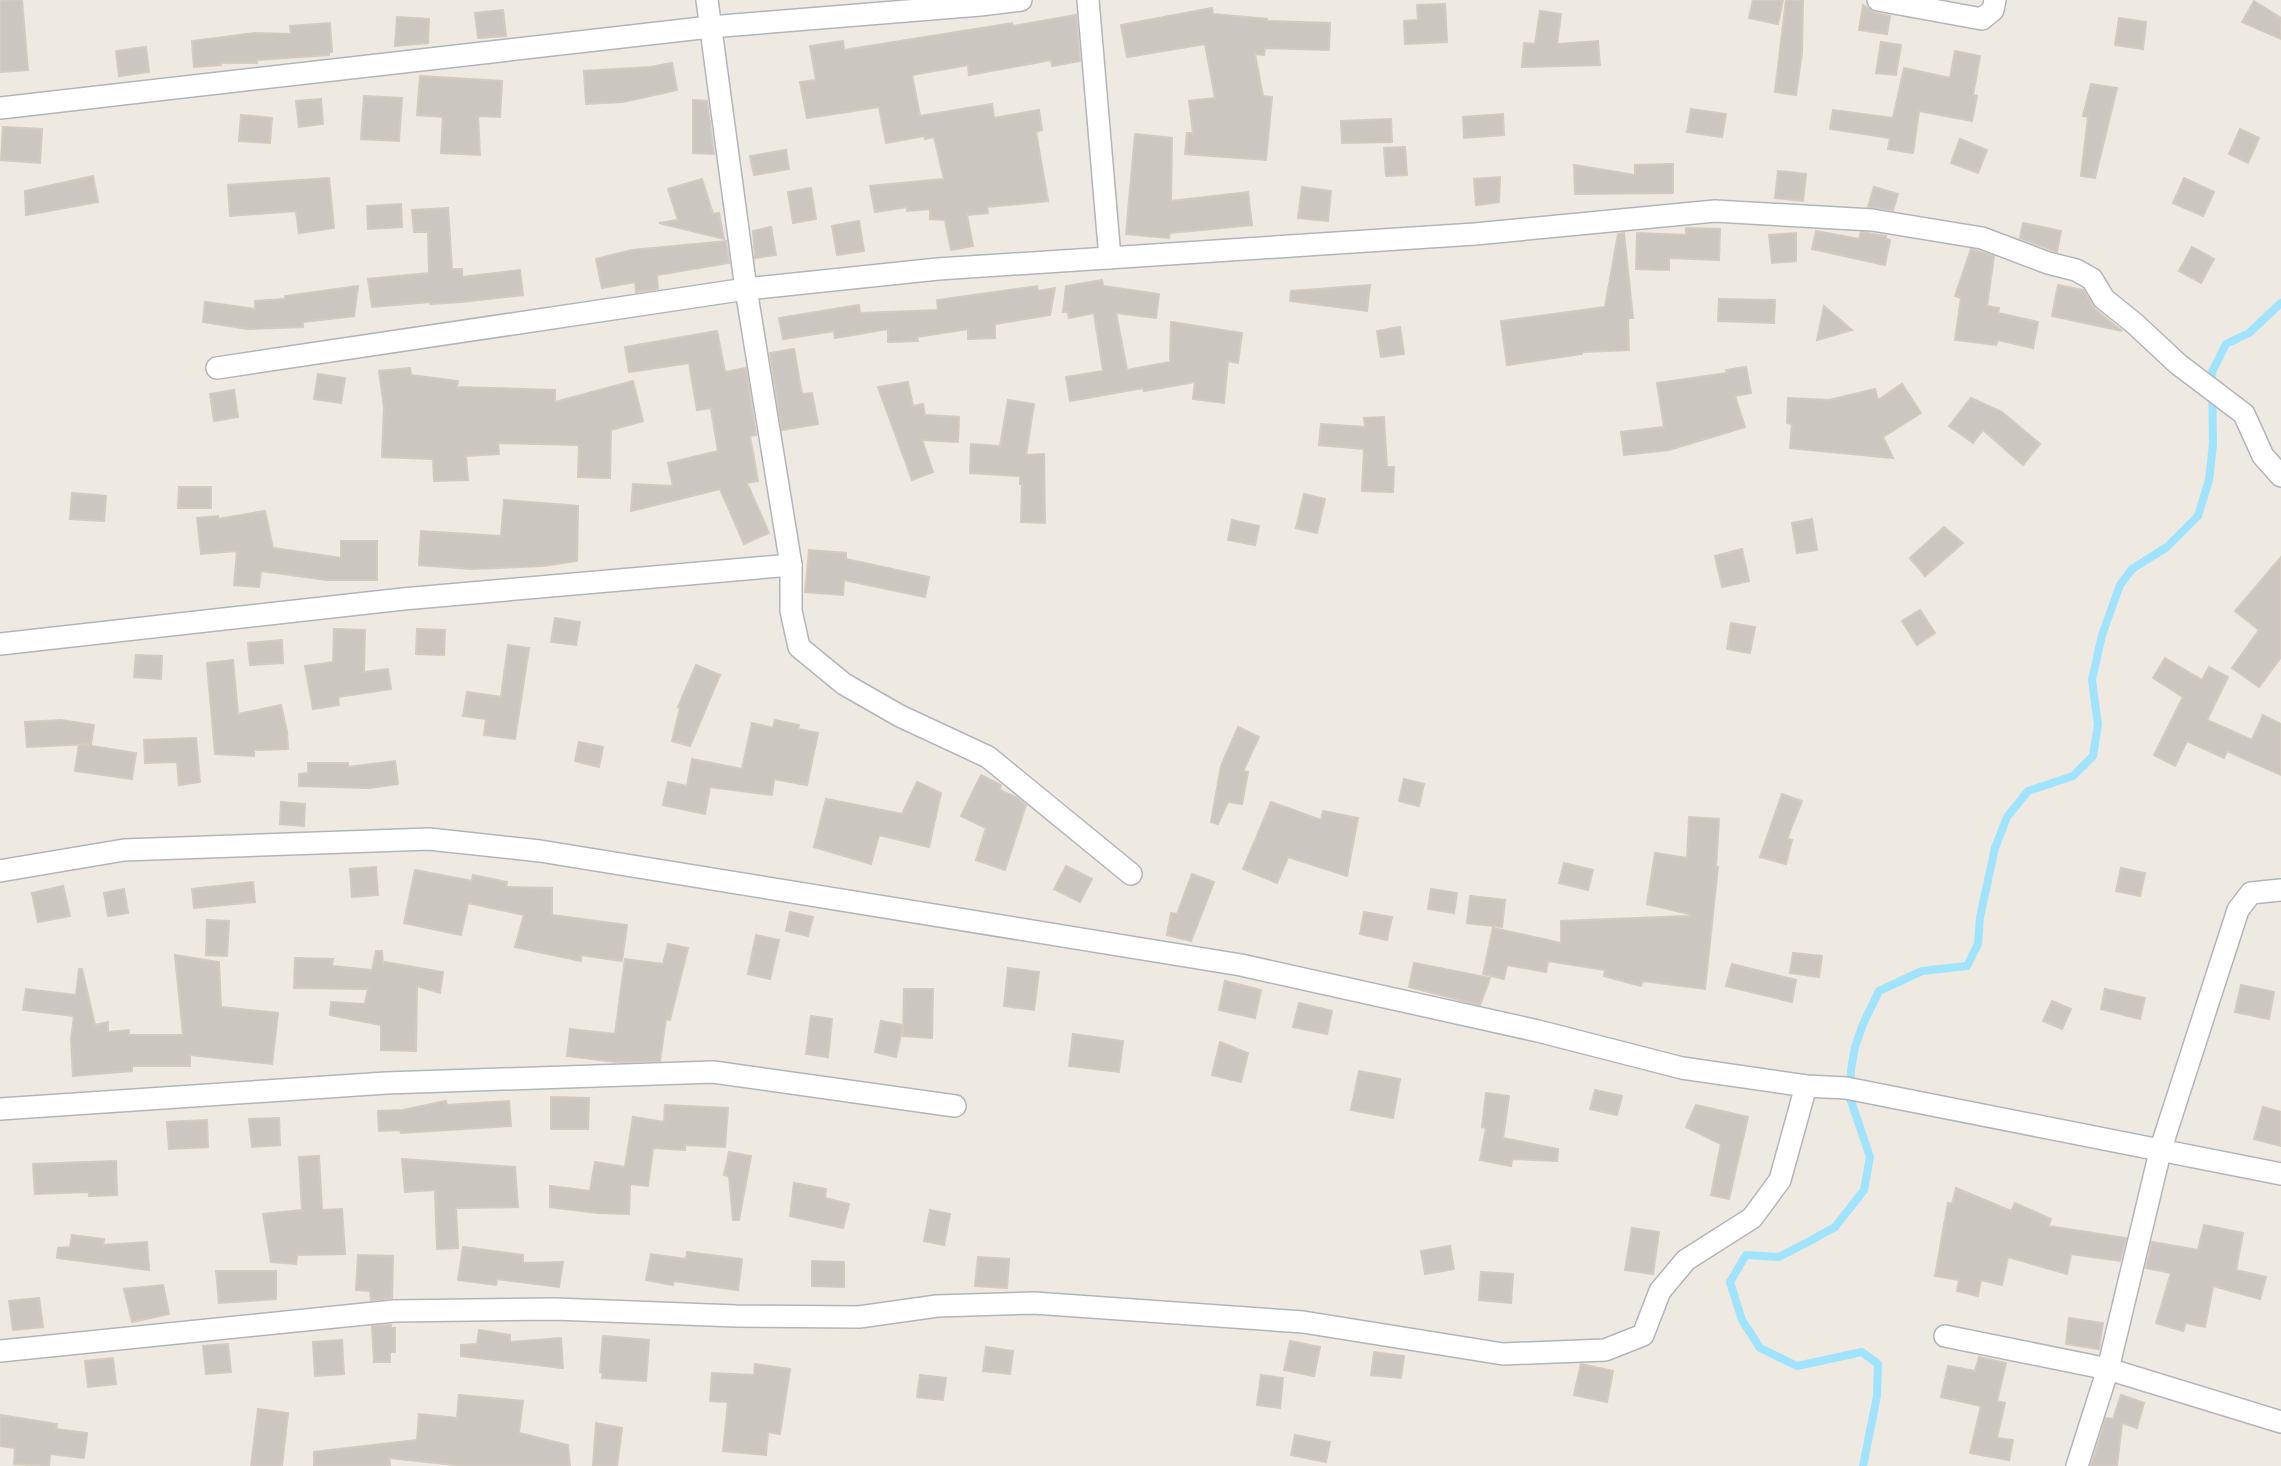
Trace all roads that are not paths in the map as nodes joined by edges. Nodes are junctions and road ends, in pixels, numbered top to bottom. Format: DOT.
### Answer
graph roads {
  1 [pos="707,0"];
  2 [pos="1021,0"];
  3 [pos="1088,0"];
  4 [pos="1878,0"];
  5 [pos="1995,0"];
  6 [pos="710,27"];
  7 [pos="0,108"];
  8 [pos="1110,258"];
  9 [pos="746,289"];
  10 [pos="217,368"];
  11 [pos="2281,476"];
  12 [pos="791,565"];
  13 [pos="0,644"];
  14 [pos="0,871"];
  15 [pos="1130,874"];
  16 [pos="2281,890"];
  17 [pos="1806,1086"];
  18 [pos="955,1106"];
  19 [pos="0,1109"];
  20 [pos="2161,1148"];
  21 [pos="2281,1174"];
  22 [pos="1945,1336"];
  23 [pos="0,1350"];
  24 [pos="2108,1369"];
  25 [pos="2281,1422"];
  26 [pos="2077,1466"];
  1 -- 6 [label="street"];
  2 -- 6 [label="street"];
  3 -- 8 [label="street"];
  4 -- 5 [label="street"];
  6 -- 7 [label="street"];
  6 -- 9 [label="street"];
  8 -- 9 [label="street"];
  8 -- 11 [label="street"];
  9 -- 10 [label="street"];
  9 -- 12 [label="street"];
  12 -- 13 [label="street"];
  12 -- 15 [label="street"];
  14 -- 17 [label="street"];
  16 -- 20 [label="street"];
  17 -- 20 [label="street"];
  17 -- 23 [label="street"];
  18 -- 19 [label="street"];
  20 -- 21 [label="street"];
  20 -- 24 [label="street"];
  22 -- 24 [label="street"];
  24 -- 25 [label="street"];
  24 -- 26 [label="street"];
}
